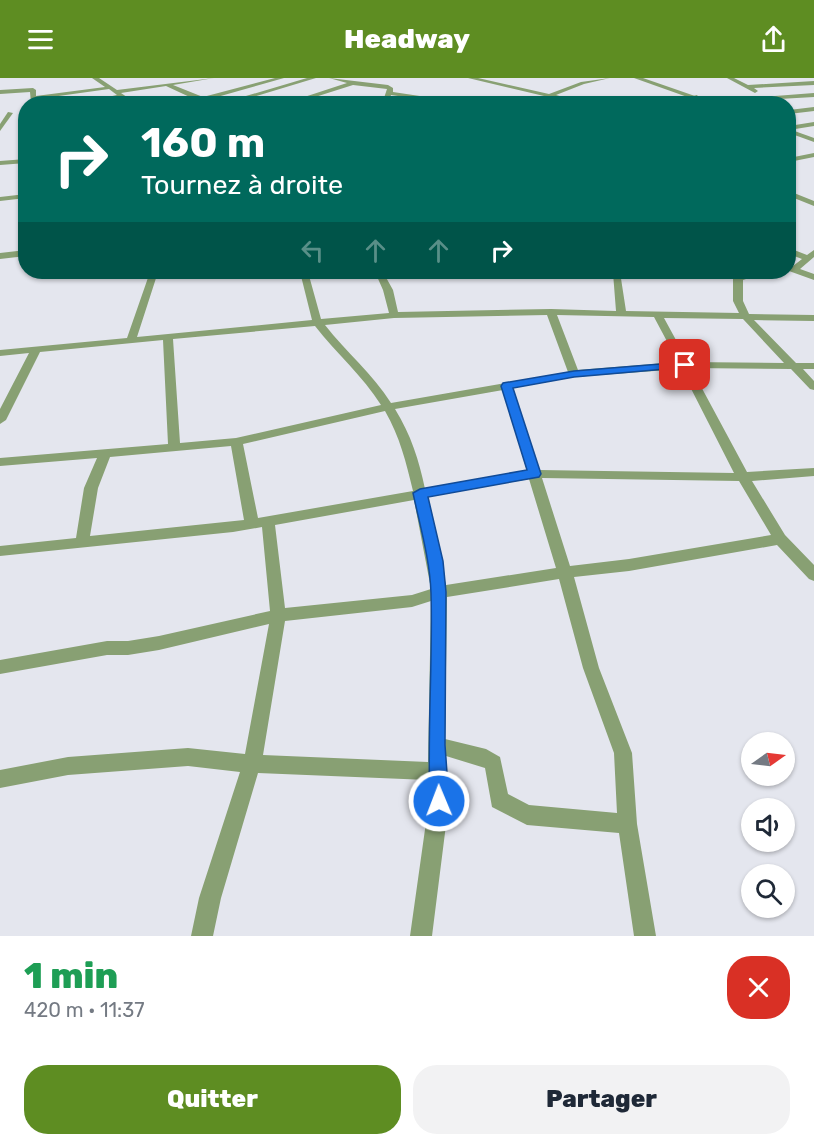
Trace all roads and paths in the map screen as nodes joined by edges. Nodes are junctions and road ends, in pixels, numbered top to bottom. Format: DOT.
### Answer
graph roads {
  1 [pos="95,78"];
  2 [pos="211,78"];
  3 [pos="281,78"];
  4 [pos="313,78"];
  5 [pos="332,78"];
  6 [pos="382,78"];
  7 [pos="471,78"];
  8 [pos="489,78"];
  9 [pos="569,78"];
  10 [pos="607,78"];
  11 [pos="637,78"];
  12 [pos="730,78"];
  13 [pos="480,80"];
  14 [pos="353,83"];
  15 [pos="583,83"];
  16 [pos="814,83"];
  17 [pos="227,84"];
  18 [pos="168,85"];
  19 [pos="372,86"];
  20 [pos="747,87"];
  21 [pos="108,88"];
  22 [pos="236,89"];
  23 [pos="0,92"];
  24 [pos="226,93"];
  25 [pos="389,93"];
  26 [pos="118,94"];
  27 [pos="549,95"];
  28 [pos="814,95"];
  29 [pos="34,96"];
  30 [pos="62,96"];
  31 [pos="110,96"];
  32 [pos="121,96"];
  33 [pos="192,96"];
  34 [pos="212,96"];
  35 [pos="236,96"];
  36 [pos="249,96"];
  37 [pos="312,96"];
  38 [pos="388,96"];
  39 [pos="410,96"];
  40 [pos="553,96"];
  41 [pos="691,96"];
  42 [pos="762,96"];
  43 [pos="796,96"];
  44 [pos="814,109"];
  45 [pos="796,111"];
  46 [pos="10,113"];
  47 [pos="814,124"];
  48 [pos="1,126"];
  49 [pos="796,128"];
  50 [pos="796,132"];
  51 [pos="814,140"];
  52 [pos="814,155"];
  53 [pos="796,159"];
  54 [pos="18,162"];
  55 [pos="0,163"];
  56 [pos="18,197"];
  57 [pos="0,199"];
  58 [pos="796,253"];
  59 [pos="18,254"];
  60 [pos="0,256"];
  61 [pos="811,256"];
  62 [pos="796,266"];
  63 [pos="796,270"];
  64 [pos="814,277"];
  65 [pos="152,279"];
  66 [pos="306,279"];
  67 [pos="382,279"];
  68 [pos="618,279"];
  69 [pos="738,279"];
  70 [pos="551,312"];
  71 [pos="621,313"];
  72 [pos="657,313"];
  73 [pos="394,315"];
  74 [pos="745,316"];
  75 [pos="814,318"];
  76 [pos="318,321"];
  77 [pos="168,336"];
  78 [pos="131,340"];
  79 [pos="36,349"];
  80 [pos="0,353"];
  81 [pos="685,365"];
  82 [pos="795,366"];
  83 [pos="814,366"];
  84 [pos="574,374"];
  85 [pos="507,386"];
  86 [pos="814,387"];
  87 [pos="388,407"];
  88 [pos="0,420"];
  89 [pos="236,442"];
  90 [pos="174,448"];
  91 [pos="105,454"];
  92 [pos="0,462"];
  93 [pos="814,472"];
  94 [pos="534,474"];
  95 [pos="743,477"];
  96 [pos="420,493"];
  97 [pos="260,522"];
  98 [pos="780,538"];
  99 [pos="82,543"];
  100 [pos="0,551"];
  101 [pos="565,573"];
  102 [pos="814,575"];
  103 [pos="439,592"];
  104 [pos="278,615"];
  105 [pos="0,667"];
  106 [pos="436,745"];
  107 [pos="252,764"];
  108 [pos="439,771"];
  109 [pos="0,779"];
  110 [pos="627,824"];
  111 [pos="202,936"];
  112 [pos="421,936"];
  113 [pos="645,936"];
  1 -- 21 [label="street"];
  2 -- 18 [label="street"];
  3 -- 22 [label="street"];
  4 -- 36 [label="street"];
  5 -- 14 [label="street"];
  6 -- 19 [label="street"];
  7 -- 13 [label="street"];
  8 -- 13 [label="street"];
  9 -- 15 [label="street"];
  10 -- 15 [label="street"];
  11 -- 41 [label="street"];
  12 -- 20 [label="street"];
  13 -- 27 [label="street"];
  14 -- 19 [label="street"];
  14 -- 37 [label="street"];
  15 -- 27 [label="street"];
  16 -- 20 [label="street"];
  17 -- 22 [label="street"];
  18 -- 26 [label="street"];
  18 -- 33 [label="street"];
  19 -- 25 [label="street"];
  20 -- 42 [label="street"];
  21 -- 26 [label="street"];
  21 -- 30 [label="street"];
  22 -- 24 [label="street"];
  23 -- 29 [label="street"];
  24 -- 34 [label="street"];
  24 -- 35 [label="street"];
  25 -- 38 [label="street"];
  25 -- 39 [label="street"];
  26 -- 31 [label="street"];
  26 -- 32 [label="street"];
  27 -- 40 [label="street"];
  28 -- 43 [label="street"];
  44 -- 45 [label="street"];
  46 -- 48 [label="street"];
  47 -- 49 [label="street"];
  50 -- 51 [label="street"];
  52 -- 53 [label="street"];
  54 -- 55 [label="street"];
  56 -- 57 [label="street"];
  58 -- 61 [label="street"];
  59 -- 60 [label="street"];
  61 -- 62 [label="street"];
  63 -- 64 [label="street"];
  65 -- 78 [label="street"];
  66 -- 76 [label="street"];
  67 -- 73 [label="street"];
  68 -- 71 [label="street"];
  69 -- 74 [label="street"];
  70 -- 71 [label="street"];
  70 -- 73 [label="street"];
  70 -- 84 [label="street"];
  71 -- 72 [label="street"];
  72 -- 74 [label="street"];
  72 -- 81 [label="street"];
  73 -- 76 [label="street"];
  74 -- 75 [label="street"];
  74 -- 82 [label="street"];
  76 -- 77 [label="street"];
  76 -- 87 [label="street"];
  77 -- 78 [label="street"];
  77 -- 90 [label="street"];
  78 -- 79 [label="street"];
  79 -- 80 [label="street"];
  79 -- 88 [label="street"];
  81 -- 82 [label="street"];
  81 -- 84 [label="street"];
  81 -- 95 [label="street"];
  82 -- 83 [label="street"];
  82 -- 86 [label="street"];
  84 -- 85 [label="street"];
  85 -- 87 [label="street"];
  85 -- 94 [label="street"];
  87 -- 89 [label="street"];
  87 -- 96 [label="street"];
  89 -- 90 [label="street"];
  89 -- 97 [label="street"];
  90 -- 91 [label="street"];
  91 -- 92 [label="street"];
  91 -- 99 [label="street"];
  93 -- 95 [label="street"];
  94 -- 95 [label="street"];
  94 -- 96 [label="street"];
  94 -- 101 [label="street"];
  95 -- 98 [label="street"];
  96 -- 97 [label="street"];
  96 -- 103 [label="street"];
  97 -- 99 [label="street"];
  97 -- 104 [label="street"];
  98 -- 101 [label="street"];
  98 -- 102 [label="street"];
  99 -- 100 [label="street"];
  101 -- 103 [label="street"];
  101 -- 110 [label="street"];
  103 -- 104 [label="street"];
  103 -- 106 [label="street"];
  104 -- 105 [label="street"];
  104 -- 107 [label="street"];
  106 -- 108 [label="street"];
  106 -- 110 [label="street"];
  107 -- 108 [label="street"];
  107 -- 109 [label="street"];
  107 -- 111 [label="street"];
  108 -- 112 [label="street"];
  110 -- 113 [label="street"];
}
